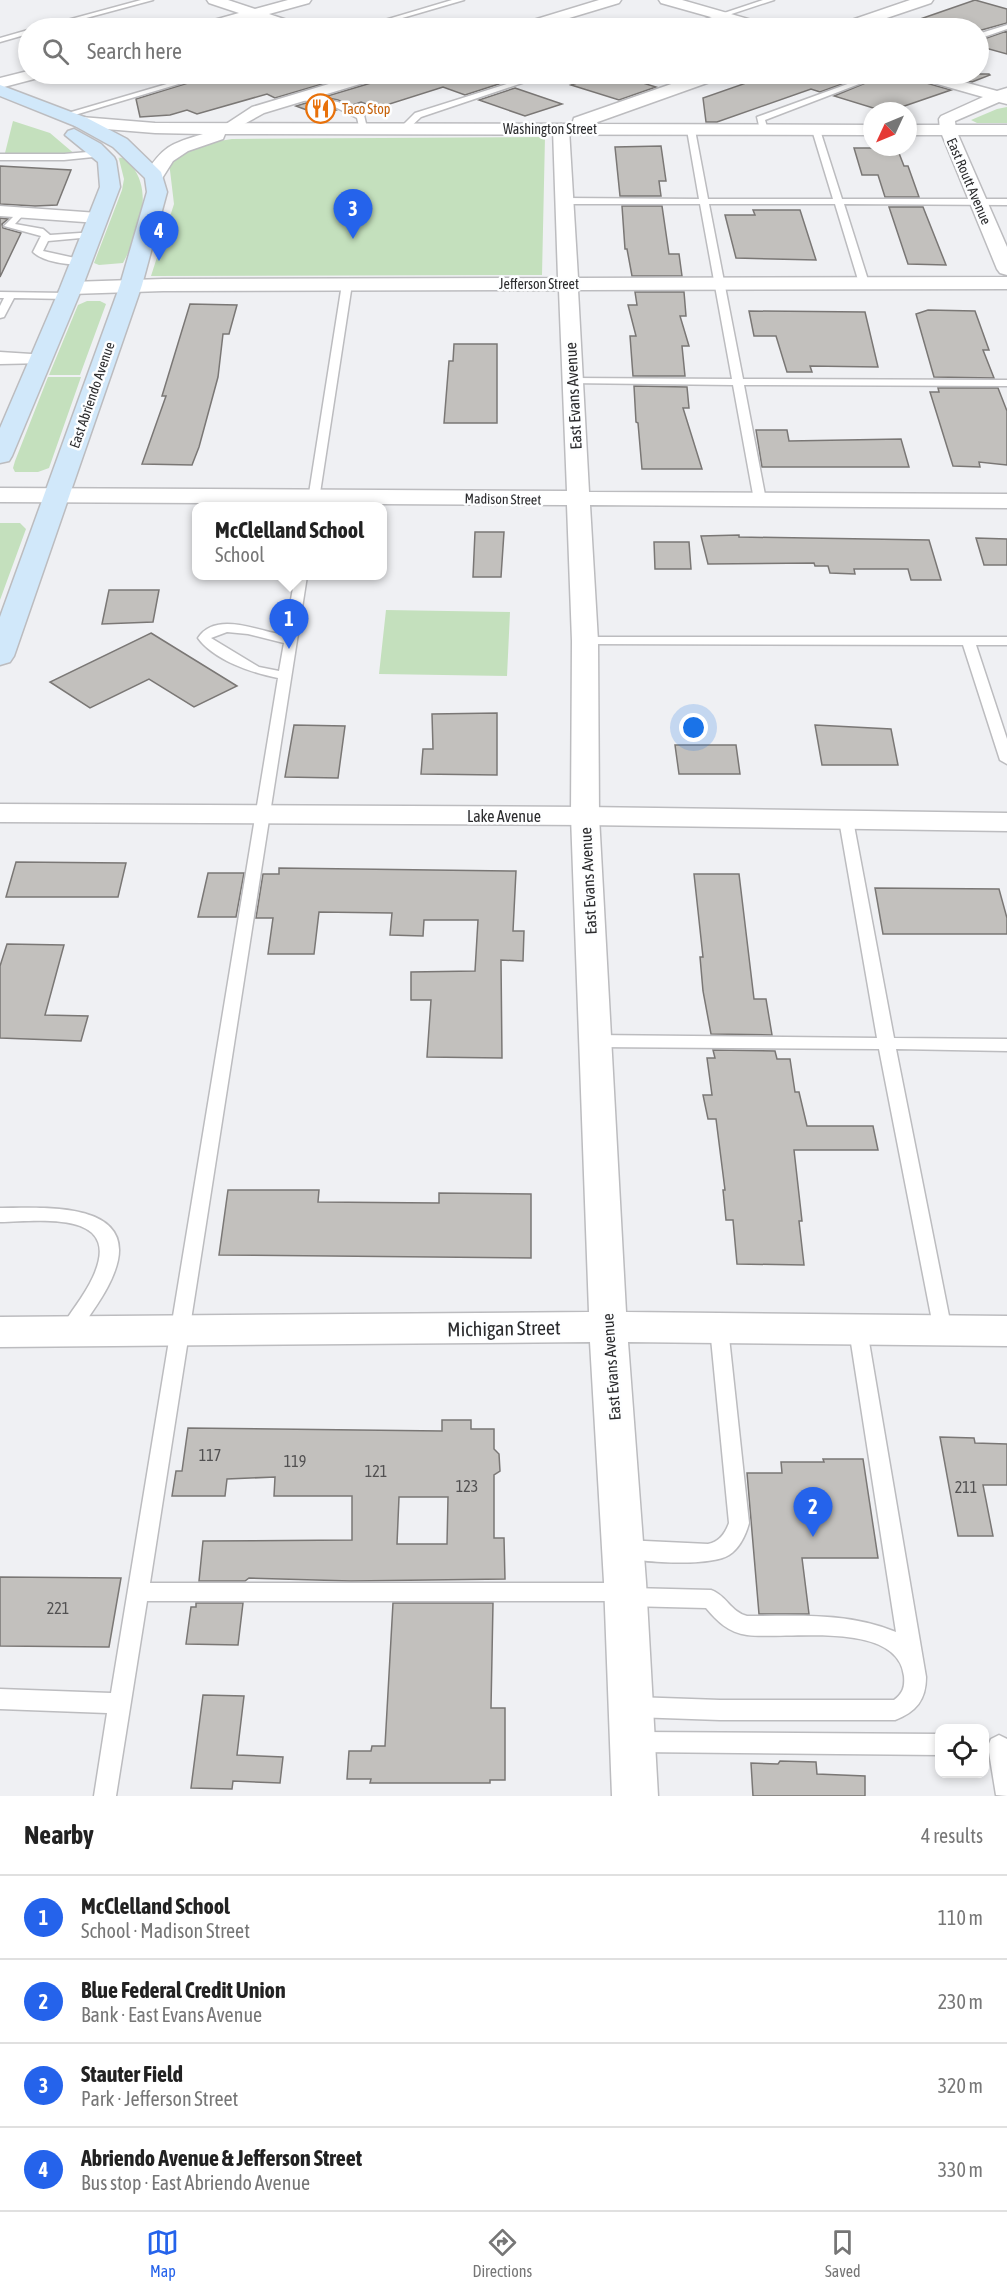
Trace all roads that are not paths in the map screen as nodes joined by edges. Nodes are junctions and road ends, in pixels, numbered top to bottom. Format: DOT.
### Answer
graph roads {
  1 [pos="149,0"];
  2 [pos="214,0"];
  3 [pos="304,0"];
  4 [pos="460,0"];
  5 [pos="614,0"];
  6 [pos="666,0"];
  7 [pos="770,0"];
  8 [pos="925,0"];
  9 [pos="254,14"];
  10 [pos="721,16"];
  11 [pos="80,18"];
  12 [pos="239,18"];
  13 [pos="266,18"];
  14 [pos="397,18"];
  15 [pos="555,18"];
  16 [pos="715,18"];
  17 [pos="728,18"];
  18 [pos="872,18"];
  19 [pos="1007,27"];
  20 [pos="989,33"];
  21 [pos="18,35"];
  22 [pos="0,40"];
  23 [pos="18,78"];
  24 [pos="0,83"];
  25 [pos="177,84"];
  26 [pos="344,84"];
  27 [pos="514,84"];
  28 [pos="687,84"];
  29 [pos="854,84"];
  30 [pos="958,84"];
  31 [pos="0,90"];
  32 [pos="1004,96"];
  33 [pos="302,97"];
  34 [pos="0,102"];
  35 [pos="73,118"];
  36 [pos="228,128"];
  37 [pos="363,128"];
  38 [pos="402,129"];
  39 [pos="561,129"];
  40 [pos="692,130"];
  41 [pos="764,130"];
  42 [pos="816,130"];
  43 [pos="863,130"];
  44 [pos="917,130"];
  45 [pos="948,130"];
  46 [pos="1007,130"];
  47 [pos="120,143"];
  48 [pos="97,151"];
  49 [pos="0,157"];
  50 [pos="154,176"];
  51 [pos="564,201"];
  52 [pos="839,201"];
  53 [pos="705,202"];
  54 [pos="978,202"];
  55 [pos="1007,202"];
  56 [pos="0,212"];
  57 [pos="20,213"];
  58 [pos="95,226"];
  59 [pos="45,238"];
  60 [pos="81,262"];
  61 [pos="1007,269"];
  62 [pos="864,283"];
  63 [pos="1007,283"];
  64 [pos="568,284"];
  65 [pos="720,284"];
  66 [pos="131,285"];
  67 [pos="347,285"];
  68 [pos="69,292"];
  69 [pos="5,295"];
  70 [pos="0,315"];
  71 [pos="0,358"];
  72 [pos="40,359"];
  73 [pos="572,381"];
  74 [pos="739,382"];
  75 [pos="1007,383"];
  76 [pos="0,456"];
  77 [pos="0,495"];
  78 [pos="57,495"];
  79 [pos="578,500"];
  80 [pos="760,500"];
  81 [pos="1007,501"];
  82 [pos="313,502"];
  83 [pos="300,580"];
  84 [pos="291,640"];
  85 [pos="585,640"];
  86 [pos="968,641"];
  87 [pos="1007,642"];
  88 [pos="0,656"];
  89 [pos="286,676"];
  90 [pos="1007,760"];
  91 [pos="0,813"];
  92 [pos="264,815"];
  93 [pos="585,816"];
  94 [pos="846,820"];
  95 [pos="1007,822"];
  96 [pos="595,1041"];
  97 [pos="1007,1045"];
  98 [pos="887,1046"];
  99 [pos="0,1215"];
  100 [pos="608,1327"];
  101 [pos="719,1328"];
  102 [pos="858,1330"];
  103 [pos="944,1331"];
  104 [pos="1007,1331"];
  105 [pos="0,1332"];
  106 [pos="68,1332"];
  107 [pos="180,1332"];
  108 [pos="623,1549"];
  109 [pos="138,1592"];
  110 [pos="626,1594"];
  111 [pos="911,1663"];
  112 [pos="0,1698"];
  113 [pos="120,1703"];
  114 [pos="631,1707"];
  115 [pos="633,1742"];
  116 [pos="935,1746"];
  117 [pos="997,1746"];
  118 [pos="1007,1795"];
  119 [pos="105,1796"];
  120 [pos="636,1796"];
  1 -- 11 [label="lane"];
  2 -- 9 [label="street"];
  3 -- 9 [label="street"];
  4 -- 14 [label="lane"];
  5 -- 15 [label="street"];
  6 -- 10 [label="street"];
  7 -- 10 [label="lane"];
  8 -- 18 [label="street"];
  9 -- 12 [label="street"];
  9 -- 13 [label="street"];
  10 -- 16 [label="lane"];
  10 -- 17 [label="street"];
  19 -- 20 [label="lane"];
  21 -- 22 [label="lane"];
  23 -- 24 [label="street"];
  25 -- 35 [label="lane"];
  26 -- 33 [label="street"];
  27 -- 38 [label="lane"];
  28 -- 39 [label="street"];
  29 -- 41 [label="lane"];
  30 -- 32 [label="street"];
  31 -- 35 [label="main road"];
  32 -- 45 [label="street, East Routt Avenue"];
  33 -- 36 [label="street"];
  33 -- 37 [label="lane"];
  34 -- 48 [label="main road"];
  35 -- 36 [label="street"];
  35 -- 47 [label="main road"];
  36 -- 37 [label="street, Washington Street"];
  36 -- 47 [label="street"];
  36 -- 50 [label="street"];
  37 -- 38 [label="street, Washington Street"];
  38 -- 39 [label="street, Washington Street"];
  39 -- 40 [label="street, Washington Street"];
  39 -- 51 [label="street, East Evans Avenue"];
  40 -- 41 [label="street, Washington Street"];
  40 -- 53 [label="lane"];
  41 -- 42 [label="street, Washington Street"];
  42 -- 43 [label="street, Washington Street"];
  42 -- 52 [label="lane"];
  44 -- 45 [label="street"];
  45 -- 46 [label="street"];
  45 -- 54 [label="street, East Routt Avenue"];
  47 -- 48 [label="street"];
  47 -- 50 [label="main road"];
  48 -- 49 [label="lane"];
  48 -- 58 [label="main road"];
  50 -- 66 [label="main road, East Abriendo Avenue"];
  51 -- 53 [label="lane"];
  51 -- 64 [label="street, East Evans Avenue"];
  52 -- 53 [label="lane"];
  52 -- 54 [label="lane"];
  52 -- 62 [label="lane"];
  53 -- 65 [label="lane"];
  54 -- 55 [label="lane"];
  54 -- 61 [label="street, East Routt Avenue"];
  56 -- 57 [label="street"];
  57 -- 58 [label="street"];
  57 -- 59 [label="lane"];
  58 -- 59 [label="lane"];
  58 -- 60 [label="main road"];
  59 -- 60 [label="lane"];
  60 -- 68 [label="main road"];
  62 -- 63 [label="street, Jefferson Street"];
  62 -- 65 [label="street, Jefferson Street"];
  64 -- 65 [label="street, Jefferson Street"];
  64 -- 67 [label="street, Jefferson Street"];
  64 -- 73 [label="street, East Evans Avenue"];
  65 -- 74 [label="lane"];
  66 -- 67 [label="street, Jefferson Street"];
  66 -- 68 [label="street, Jefferson Street"];
  66 -- 78 [label="main road, East Abriendo Avenue"];
  67 -- 82 [label="lane"];
  68 -- 69 [label="lane"];
  68 -- 72 [label="main road"];
  69 -- 70 [label="lane"];
  71 -- 72 [label="street"];
  72 -- 76 [label="main road"];
  73 -- 74 [label="lane"];
  73 -- 79 [label="street, East Evans Avenue"];
  74 -- 75 [label="lane"];
  74 -- 80 [label="lane"];
  77 -- 78 [label="street, Madison Street"];
  78 -- 82 [label="street, Madison Street"];
  78 -- 88 [label="main road, East Abriendo Avenue"];
  79 -- 80 [label="street, Madison Street"];
  79 -- 82 [label="street, Madison Street"];
  79 -- 85 [label="street, East Evans Avenue"];
  80 -- 81 [label="street, Madison Street"];
  83 -- 84 [label="lane"];
  84 -- 89 [label="lane"];
  84 -- 89 [label="lane"];
  85 -- 86 [label="lane"];
  85 -- 93 [label="street, East Evans Avenue"];
  86 -- 87 [label="lane"];
  86 -- 90 [label="lane"];
  89 -- 92 [label="lane"];
  91 -- 92 [label="street, Lake Avenue"];
  92 -- 93 [label="street, Lake Avenue"];
  92 -- 107 [label="lane"];
  93 -- 94 [label="street, Lake Avenue"];
  93 -- 96 [label="street, East Evans Avenue"];
  94 -- 95 [label="street, Lake Avenue"];
  94 -- 98 [label="lane"];
  96 -- 98 [label="lane"];
  96 -- 100 [label="street, East Evans Avenue"];
  97 -- 98 [label="lane"];
  98 -- 103 [label="lane"];
  99 -- 106 [label="lane"];
  100 -- 101 [label="street, Michigan Street"];
  100 -- 107 [label="street, Michigan Street"];
  100 -- 108 [label="street, East Evans Avenue"];
  101 -- 102 [label="street, Michigan Street"];
  101 -- 108 [label="lane"];
  102 -- 103 [label="street, Michigan Street"];
  102 -- 111 [label="lane"];
  103 -- 104 [label="street, Michigan Street"];
  105 -- 106 [label="street, Michigan Street"];
  106 -- 107 [label="street, Michigan Street"];
  107 -- 109 [label="lane"];
  108 -- 110 [label="street, East Evans Avenue"];
  109 -- 110 [label="lane"];
  109 -- 113 [label="lane"];
  110 -- 111 [label="lane"];
  110 -- 114 [label="street, East Evans Avenue"];
  111 -- 114 [label="lane"];
  112 -- 113 [label="lane"];
  113 -- 119 [label="lane"];
  114 -- 115 [label="street, East Evans Avenue"];
  115 -- 116 [label="lane"];
  115 -- 120 [label="street, East Evans Avenue"];
  117 -- 118 [label="lane"];
}
